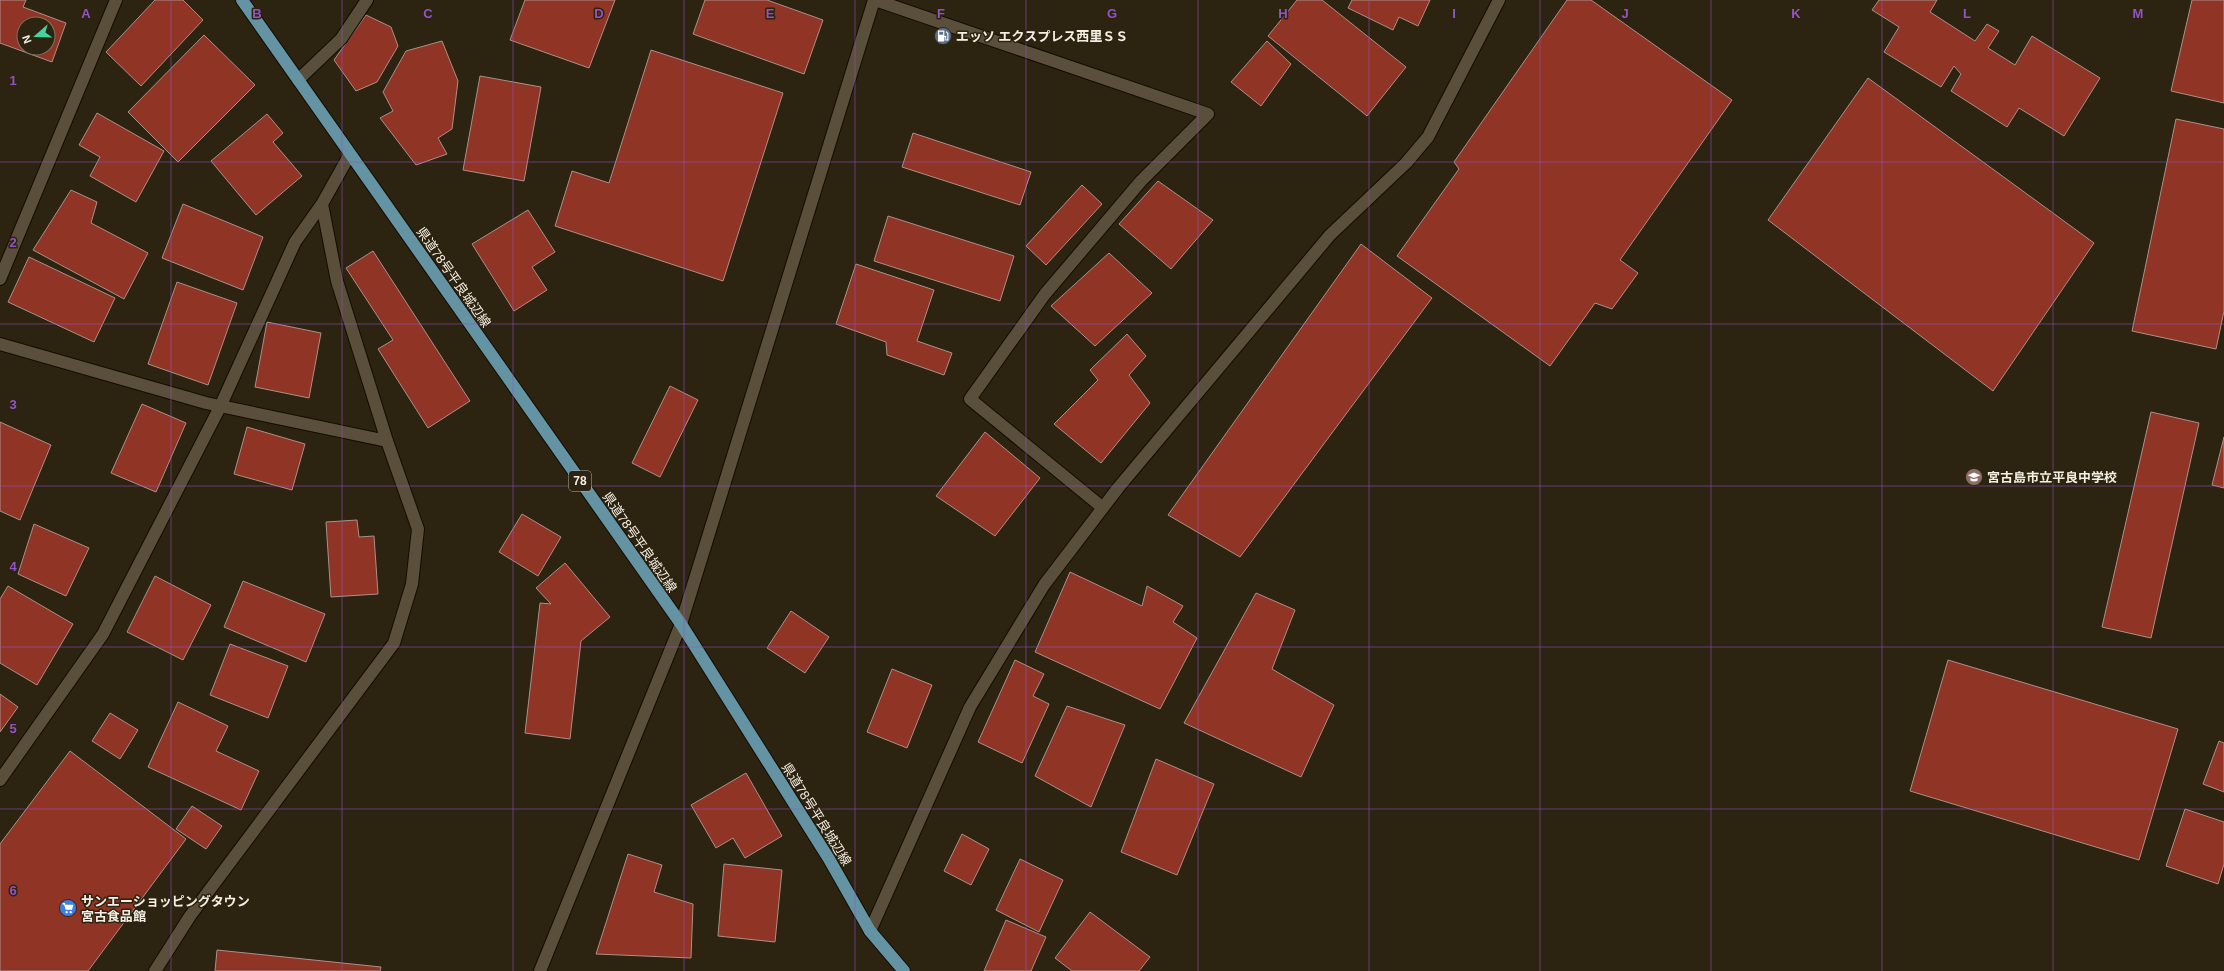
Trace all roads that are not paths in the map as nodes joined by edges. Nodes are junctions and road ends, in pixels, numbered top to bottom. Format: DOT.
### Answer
graph roads {
  1 [pos="116,0"];
  2 [pos="242,0"];
  3 [pos="367,0"];
  4 [pos="874,0"];
  5 [pos="1500,0"];
  6 [pos="298,80"];
  7 [pos="350,154"];
  8 [pos="322,204"];
  9 [pos="0,279"];
  10 [pos="0,344"];
  11 [pos="220,406"];
  12 [pos="387,441"];
  13 [pos="1103,508"];
  14 [pos="681,624"];
  15 [pos="0,780"];
  16 [pos="870,931"];
  17 [pos="155,971"];
  18 [pos="540,971"];
  19 [pos="904,971"];
  1 -- 9 [label="street"];
  2 -- 6 [label="main road, 県道78号平良城辺線 / 78"];
  3 -- 6 [label="street"];
  4 -- 13 [label="street"];
  4 -- 14 [label="street"];
  5 -- 13 [label="street"];
  6 -- 7 [label="main road, 県道78号平良城辺線 / 78"];
  7 -- 8 [label="street"];
  7 -- 14 [label="main road, 県道78号平良城辺線 / 78"];
  8 -- 11 [label="street"];
  8 -- 12 [label="street"];
  10 -- 11 [label="street"];
  11 -- 12 [label="street"];
  11 -- 15 [label="street"];
  12 -- 17 [label="street"];
  13 -- 16 [label="street"];
  14 -- 16 [label="main road, 県道78号平良城辺線 / 78"];
  14 -- 18 [label="street"];
  16 -- 19 [label="main road, 県道78号平良城辺線 / 78"];
}
